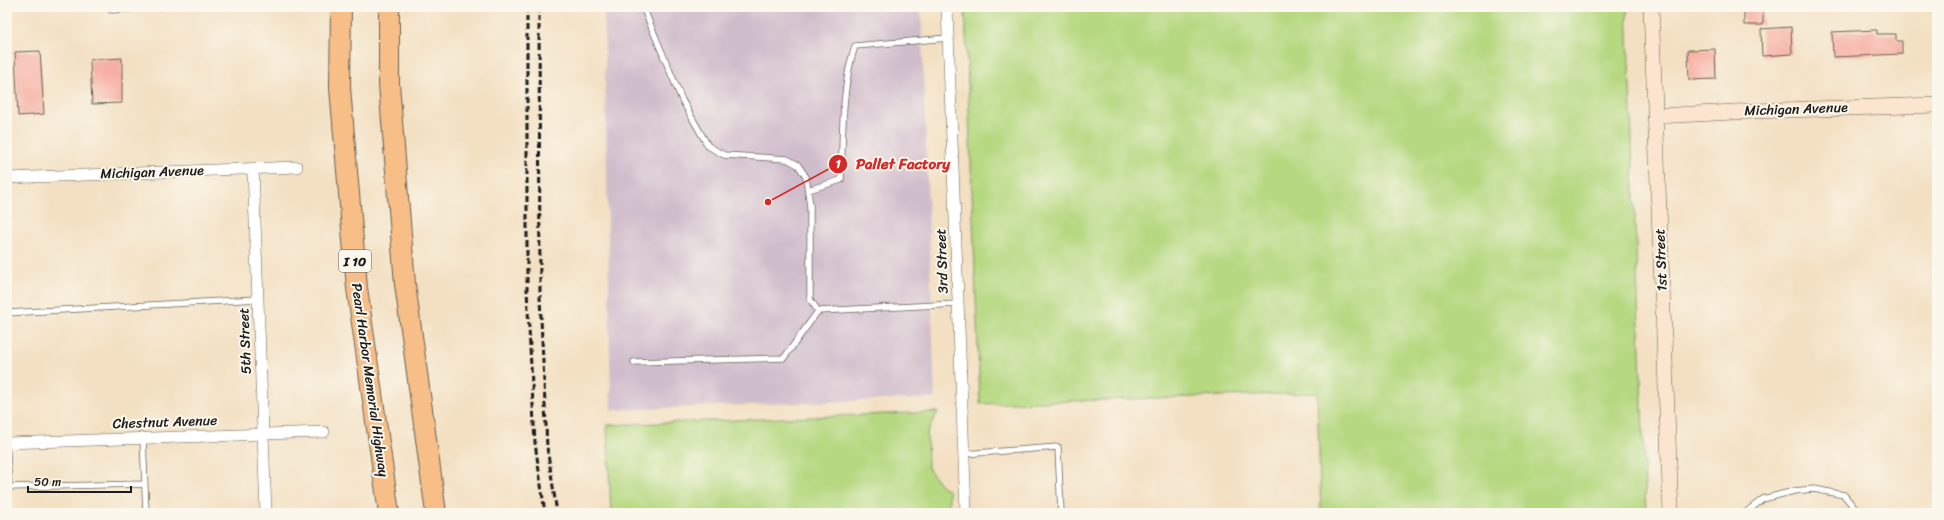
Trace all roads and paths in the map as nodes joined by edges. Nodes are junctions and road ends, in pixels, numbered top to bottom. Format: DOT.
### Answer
graph roads {
  1 [pos="109,7"];
  2 [pos="159,7"];
  3 [pos="341,7"];
  4 [pos="389,7"];
  5 [pos="643,7"];
  6 [pos="947,7"];
  7 [pos="1651,7"];
  8 [pos="948,38"];
  9 [pos="1937,105"];
  10 [pos="1656,116"];
  11 [pos="297,167"];
  12 [pos="253,168"];
  13 [pos="7,178"];
  14 [pos="808,190"];
  15 [pos="258,299"];
  16 [pos="958,304"];
  17 [pos="818,311"];
  18 [pos="7,312"];
  19 [pos="634,362"];
  20 [pos="324,432"];
  21 [pos="263,434"];
  22 [pos="143,438"];
  23 [pos="7,443"];
  24 [pos="7,453"];
  25 [pos="964,454"];
  26 [pos="144,484"];
  27 [pos="146,513"];
  28 [pos="266,513"];
  29 [pos="389,513"];
  30 [pos="436,513"];
  31 [pos="966,513"];
  32 [pos="1061,513"];
  33 [pos="1671,513"];
  34 [pos="1745,513"];
  35 [pos="1856,513"];
  1 -- 2 [label="lane"];
  3 -- 29 [label="highway, Pearl Harbor Memorial Highway / I 10"];
  4 -- 30 [label="highway"];
  5 -- 14 [label="lane"];
  6 -- 8 [label="street, 3rd Street"];
  7 -- 10 [label="street, 1st Street"];
  8 -- 14 [label="lane"];
  8 -- 16 [label="street, 3rd Street"];
  9 -- 10 [label="street, Michigan Avenue"];
  10 -- 33 [label="street, 1st Street"];
  11 -- 12 [label="street, Michigan Avenue"];
  12 -- 13 [label="street, Michigan Avenue"];
  12 -- 15 [label="street, 5th Street"];
  14 -- 17 [label="lane"];
  15 -- 18 [label="lane"];
  15 -- 21 [label="street, 5th Street"];
  16 -- 17 [label="lane"];
  16 -- 25 [label="street, 3rd Street"];
  17 -- 19 [label="lane"];
  20 -- 21 [label="street, Chestnut Avenue"];
  21 -- 22 [label="street, Chestnut Avenue"];
  21 -- 28 [label="street, 5th Street"];
  22 -- 23 [label="street, Chestnut Avenue"];
  22 -- 26 [label="lane"];
  24 -- 26 [label="lane"];
  25 -- 31 [label="street, 3rd Street"];
  25 -- 32 [label="lane"];
  26 -- 27 [label="lane"];
  34 -- 35 [label="lane"];
}
